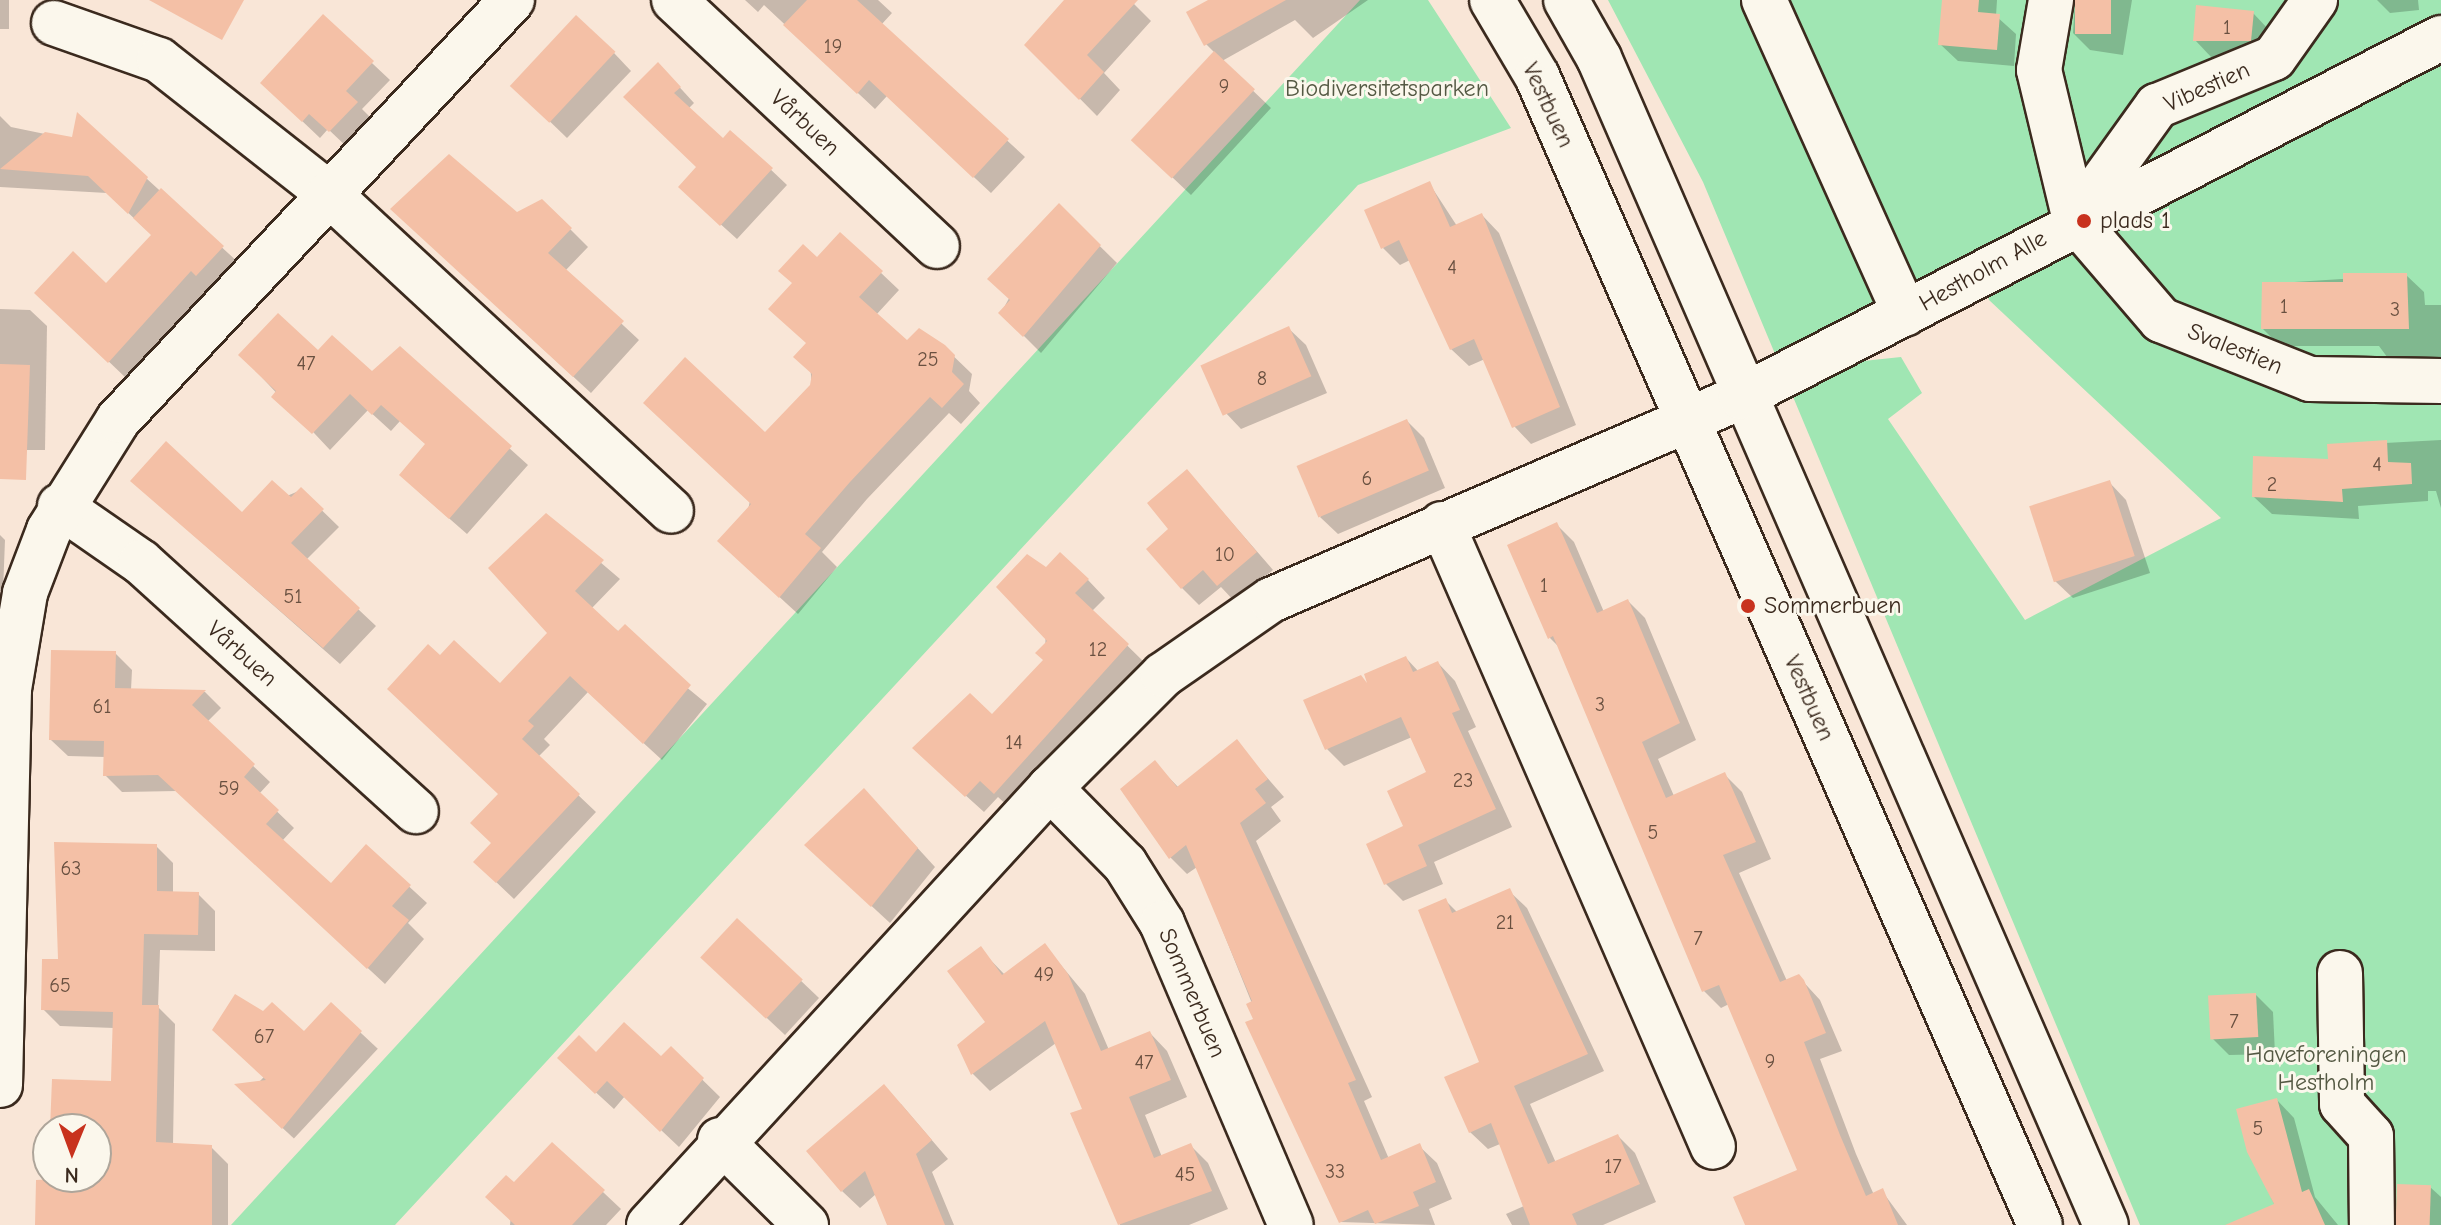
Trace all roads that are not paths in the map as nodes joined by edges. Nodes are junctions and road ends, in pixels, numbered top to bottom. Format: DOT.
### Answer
graph roads {
  1 [pos="512,0"];
  2 [pos="674,0"];
  3 [pos="1492,0"];
  4 [pos="1566,0"];
  5 [pos="1764,0"];
  6 [pos="2051,0"];
  7 [pos="2315,0"];
  8 [pos="54,23"];
  9 [pos="2441,38"];
  10 [pos="329,194"];
  11 [pos="2075,220"];
  12 [pos="937,246"];
  13 [pos="1905,314"];
  14 [pos="2441,381"];
  15 [pos="1741,397"];
  16 [pos="1688,421"];
  17 [pos="60,506"];
  18 [pos="671,511"];
  19 [pos="1442,524"];
  20 [pos="1050,788"];
  21 [pos="416,811"];
  22 [pos="2340,973"];
  23 [pos="0,1085"];
  24 [pos="720,1140"];
  25 [pos="1713,1147"];
  26 [pos="649,1225"];
  27 [pos="806,1225"];
  28 [pos="1291,1225"];
  29 [pos="2040,1225"];
  30 [pos="2106,1225"];
  31 [pos="2372,1225"];
  1 -- 10 [label="street"];
  2 -- 12 [label="street, Vårbuen"];
  3 -- 16 [label="street, Vestbuen"];
  4 -- 15 [label="street"];
  5 -- 13 [label="street"];
  6 -- 11 [label="street"];
  7 -- 11 [label="street, Vibestien"];
  8 -- 10 [label="street"];
  9 -- 11 [label="street, Hestholm Alle"];
  10 -- 17 [label="street"];
  10 -- 18 [label="street"];
  11 -- 13 [label="street, Hestholm Alle"];
  11 -- 14 [label="street, Svalestien"];
  13 -- 15 [label="street, Hestholm Alle"];
  15 -- 16 [label="street"];
  15 -- 30 [label="street"];
  16 -- 19 [label="street"];
  16 -- 29 [label="street, Vestbuen"];
  17 -- 21 [label="street, Vårbuen"];
  17 -- 23 [label="street"];
  19 -- 20 [label="street"];
  19 -- 25 [label="street"];
  20 -- 24 [label="street"];
  20 -- 28 [label="street, Sommerbuen"];
  22 -- 31 [label="street"];
  24 -- 26 [label="street"];
  24 -- 27 [label="street"];
}
